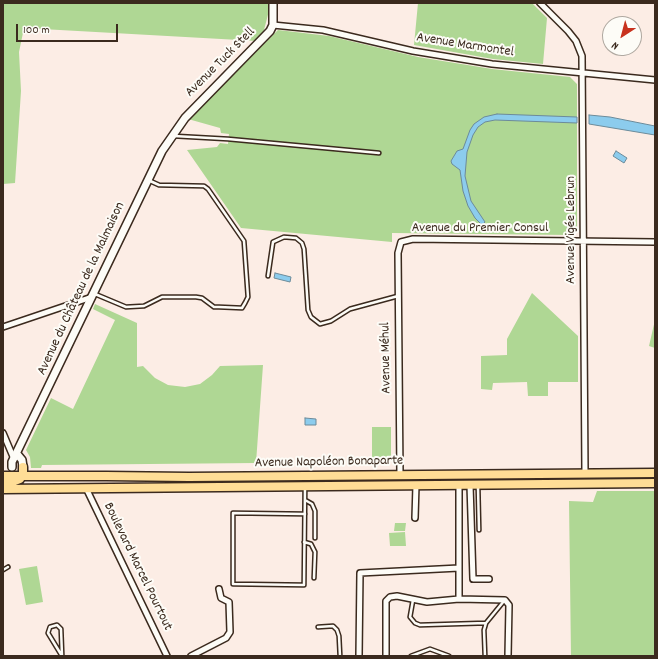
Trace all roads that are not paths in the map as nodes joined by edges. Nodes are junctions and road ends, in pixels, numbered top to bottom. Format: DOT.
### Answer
graph roads {
  1 [pos="273,3"];
  2 [pos="540,3"];
  3 [pos="273,25"];
  4 [pos="583,73"];
  5 [pos="655,80"];
  6 [pos="172,136"];
  7 [pos="379,153"];
  8 [pos="148,180"];
  9 [pos="584,241"];
  10 [pos="401,242"];
  11 [pos="655,242"];
  12 [pos="268,276"];
  13 [pos="93,295"];
  14 [pos="398,296"];
  15 [pos="3,327"];
  16 [pos="3,433"];
  17 [pos="14,460"];
  18 [pos="23,467"];
  19 [pos="585,473"];
  20 [pos="620,473"];
  21 [pos="655,473"];
  22 [pos="480,474"];
  23 [pos="400,475"];
  24 [pos="3,476"];
  25 [pos="22,476"];
  26 [pos="80,476"];
  27 [pos="144,477"];
  28 [pos="3,483"];
  29 [pos="12,483"];
  30 [pos="655,483"];
  31 [pos="621,484"];
  32 [pos="416,485"];
  33 [pos="459,485"];
  34 [pos="475,485"];
  35 [pos="306,486"];
  36 [pos="86,488"];
  37 [pos="3,489"];
  38 [pos="305,500"];
  39 [pos="305,514"];
  40 [pos="415,518"];
  41 [pos="479,530"];
  42 [pos="315,538"];
  43 [pos="304,542"];
  44 [pos="8,567"];
  45 [pos="459,568"];
  46 [pos="3,570"];
  47 [pos="314,578"];
  48 [pos="489,579"];
  49 [pos="219,589"];
  50 [pos="459,598"];
  51 [pos="413,599"];
  52 [pos="505,600"];
  53 [pos="486,623"];
  54 [pos="318,627"];
  55 [pos="439,651"];
  56 [pos="62,655"];
  57 [pos="167,656"];
  58 [pos="191,656"];
  59 [pos="340,656"];
  60 [pos="360,656"];
  61 [pos="386,656"];
  62 [pos="412,656"];
  63 [pos="438,656"];
  64 [pos="449,656"];
  65 [pos="485,656"];
  66 [pos="508,656"];
  1 -- 3 [label="street, Avenue Tuck Stell"];
  2 -- 4 [label="street, Avenue Vigée Lebrun"];
  3 -- 4 [label="street, Avenue Marmontel"];
  3 -- 6 [label="street, Avenue Tuck Stell"];
  4 -- 5 [label="street, Avenue Marmontel"];
  4 -- 9 [label="street, Avenue Vigée Lebrun"];
  6 -- 7 [label="lane"];
  6 -- 8 [label="street, Avenue du Château de la Malmaison"];
  8 -- 13 [label="street, Avenue du Château de la Malmaison"];
  8 -- 13 [label="lane"];
  9 -- 10 [label="street, Avenue du Premier Consul"];
  9 -- 11 [label="street, Avenue du Premier Consul"];
  9 -- 19 [label="street, Avenue Vigée Lebrun"];
  10 -- 14 [label="street, Avenue Méhul"];
  12 -- 14 [label="lane"];
  13 -- 15 [label="street"];
  13 -- 17 [label="street, Avenue du Château de la Malmaison"];
  14 -- 23 [label="street, Avenue Méhul"];
  16 -- 17 [label="street"];
  17 -- 18 [label="street"];
  17 -- 29 [label="main road"];
  18 -- 25 [label="main road"];
  19 -- 20 [label="main road, Avenue Napoléon Bonaparte"];
  19 -- 22 [label="main road, Avenue Napoléon Bonaparte"];
  20 -- 21 [label="main road, Avenue Napoléon Bonaparte"];
  20 -- 31 [label="main road"];
  22 -- 23 [label="main road, Avenue Napoléon Bonaparte"];
  22 -- 34 [label="main road"];
  23 -- 27 [label="main road, Avenue Napoléon Bonaparte"];
  24 -- 29 [label="main road, Avenue Napoléon Bonaparte"];
  25 -- 26 [label="main road, Avenue Napoléon Bonaparte"];
  25 -- 29 [label="main road"];
  26 -- 27 [label="main road, Avenue Napoléon Bonaparte"];
  26 -- 36 [label="main road"];
  27 -- 36 [label="main road"];
  28 -- 29 [label="main road"];
  29 -- 36 [label="main road, Avenue Napoléon Bonaparte"];
  29 -- 37 [label="main road, Avenue Napoléon Bonaparte"];
  30 -- 31 [label="main road, Avenue Napoléon Bonaparte"];
  31 -- 34 [label="main road, Avenue Napoléon Bonaparte"];
  32 -- 33 [label="main road, Avenue Napoléon Bonaparte"];
  32 -- 35 [label="main road, Avenue Napoléon Bonaparte"];
  32 -- 40 [label="street"];
  33 -- 34 [label="main road, Avenue Napoléon Bonaparte"];
  33 -- 45 [label="street"];
  34 -- 41 [label="lane"];
  34 -- 48 [label="street"];
  35 -- 36 [label="main road, Avenue Napoléon Bonaparte"];
  35 -- 38 [label="lane"];
  36 -- 57 [label="street, Boulevard Marcel Pourtout"];
  38 -- 39 [label="lane"];
  38 -- 42 [label="lane"];
  39 -- 43 [label="lane"];
  39 -- 43 [label="lane"];
  43 -- 47 [label="lane"];
  44 -- 46 [label="lane"];
  45 -- 50 [label="street"];
  45 -- 60 [label="street"];
  49 -- 58 [label="street"];
  50 -- 51 [label="street"];
  50 -- 52 [label="street"];
  51 -- 53 [label="lane"];
  51 -- 61 [label="street"];
  52 -- 53 [label="lane"];
  52 -- 66 [label="street"];
  53 -- 65 [label="lane"];
  54 -- 59 [label="lane"];
  55 -- 62 [label="lane"];
  55 -- 63 [label="lane"];
  55 -- 64 [label="lane"];
  56 -- 56 [label="lane"];
}
